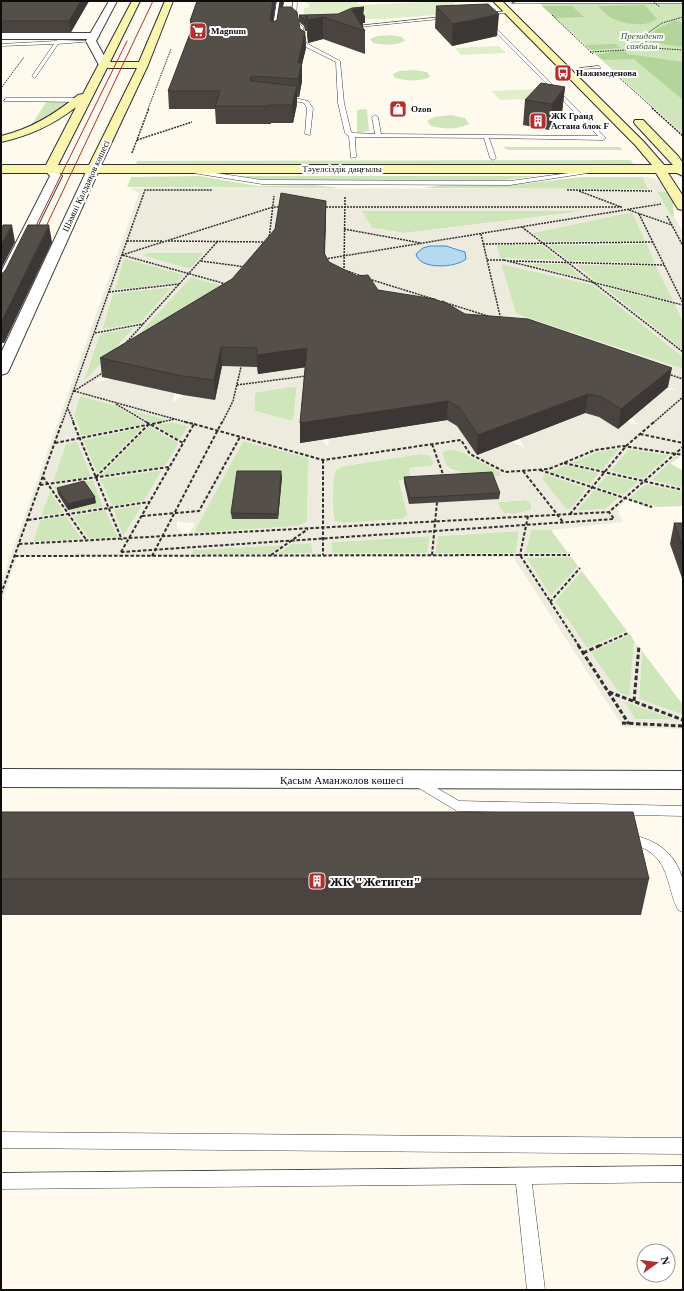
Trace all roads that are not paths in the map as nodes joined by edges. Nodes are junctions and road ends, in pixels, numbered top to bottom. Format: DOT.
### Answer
graph roads {
  1 [pos="113,1"];
  2 [pos="136,1"];
  3 [pos="169,1"];
  4 [pos="279,1"];
  5 [pos="295,1"];
  6 [pos="497,1"];
  7 [pos="536,1"];
  8 [pos="683,2"];
  9 [pos="511,5"];
  10 [pos="525,13"];
  11 [pos="481,14"];
  12 [pos="473,15"];
  13 [pos="458,16"];
  14 [pos="346,30"];
  15 [pos="528,31"];
  16 [pos="302,34"];
  17 [pos="308,34"];
  18 [pos="1,36"];
  19 [pos="274,36"];
  20 [pos="93,38"];
  21 [pos="58,41"];
  22 [pos="1,45"];
  23 [pos="555,45"];
  24 [pos="560,63"];
  25 [pos="104,65"];
  26 [pos="143,65"];
  27 [pos="579,65"];
  28 [pos="598,67"];
  29 [pos="35,76"];
  30 [pos="93,87"];
  31 [pos="275,97"];
  32 [pos="6,100"];
  33 [pos="79,100"];
  34 [pos="629,113"];
  35 [pos="375,117"];
  36 [pos="308,134"];
  37 [pos="352,135"];
  38 [pos="378,135"];
  39 [pos="652,135"];
  40 [pos="486,137"];
  41 [pos="1,139"];
  42 [pos="680,140"];
  43 [pos="42,156"];
  44 [pos="56,156"];
  45 [pos="70,156"];
  46 [pos="84,157"];
  47 [pos="98,157"];
  48 [pos="111,157"];
  49 [pos="349,157"];
  50 [pos="493,158"];
  51 [pos="656,163"];
  52 [pos="681,165"];
  53 [pos="1,169"];
  54 [pos="50,169"];
  55 [pos="92,170"];
  56 [pos="683,206"];
  57 [pos="1,286"];
  58 [pos="1,370"];
  59 [pos="1,778"];
  60 [pos="413,780"];
  61 [pos="683,780"];
  62 [pos="683,811"];
  63 [pos="610,838"];
  64 [pos="683,906"];
  65 [pos="1,1140"];
  66 [pos="683,1146"];
  67 [pos="683,1174"];
  68 [pos="523,1176"];
  69 [pos="1,1181"];
  70 [pos="536,1290"];
  1 -- 20 [label="street"];
  2 -- 25 [label="main road"];
  3 -- 26 [label="main road, Шәмші Қалдаяқов көшесі"];
  4 -- 19 [label="lane"];
  5 -- 16 [label="lane"];
  6 -- 9 [label="main road"];
  7 -- 8 [label="lane"];
  7 -- 9 [label="lane"];
  9 -- 10 [label="main road"];
  9 -- 11 [label="lane"];
  9 -- 15 [label="main road"];
  11 -- 12 [label="lane"];
  11 -- 40 [label="lane"];
  13 -- 14 [label="lane"];
  15 -- 23 [label="main road"];
  15 -- 24 [label="main road"];
  16 -- 17 [label="lane"];
  16 -- 37 [label="lane"];
  18 -- 20 [label="street"];
  20 -- 21 [label="lane"];
  20 -- 25 [label="street"];
  21 -- 22 [label="lane"];
  21 -- 29 [label="lane"];
  24 -- 27 [label="main road"];
  24 -- 51 [label="main road"];
  25 -- 26 [label="main road"];
  25 -- 30 [label="main road"];
  26 -- 47 [label="main road, Шәмші Қалдаяқов көшесі"];
  27 -- 28 [label="lane"];
  30 -- 33 [label="main road"];
  30 -- 44 [label="main road"];
  31 -- 36 [label="lane"];
  32 -- 33 [label="lane"];
  33 -- 41 [label="main road"];
  34 -- 39 [label="main road"];
  35 -- 38 [label="lane"];
  37 -- 38 [label="lane"];
  37 -- 49 [label="lane"];
  38 -- 40 [label="lane"];
  39 -- 42 [label="main road"];
  39 -- 52 [label="main road"];
  40 -- 50 [label="lane"];
  43 -- 44 [label="main road"];
  44 -- 45 [label="main road"];
  44 -- 54 [label="main road"];
  46 -- 47 [label="main road"];
  47 -- 48 [label="main road"];
  47 -- 55 [label="main road, Шәмші Қалдаяқов көшесі"];
  49 -- 50 [label="main road, Тәуелсіздік даңғылы"];
  50 -- 51 [label="main road, Тәуелсіздік даңғылы"];
  51 -- 52 [label="main road, Тәуелсіздік даңғылы"];
  51 -- 55 [label="main road, Тәуелсіздік даңғылы"];
  51 -- 56 [label="main road"];
  53 -- 54 [label="main road, Тәуелсіздік даңғылы"];
  54 -- 55 [label="main road, Тәуелсіздік даңғылы"];
  54 -- 57 [label="street"];
  55 -- 58 [label="street, Шәмші Қалдаяқов көшесі"];
  59 -- 60 [label="street, Қасым Аманжолов көшесі"];
  60 -- 61 [label="street, Қасым Аманжолов көшесі"];
  60 -- 62 [label="lane"];
  63 -- 64 [label="lane"];
  65 -- 66 [label="lane"];
  67 -- 68 [label="lane"];
  68 -- 69 [label="lane"];
  68 -- 70 [label="lane"];
}
